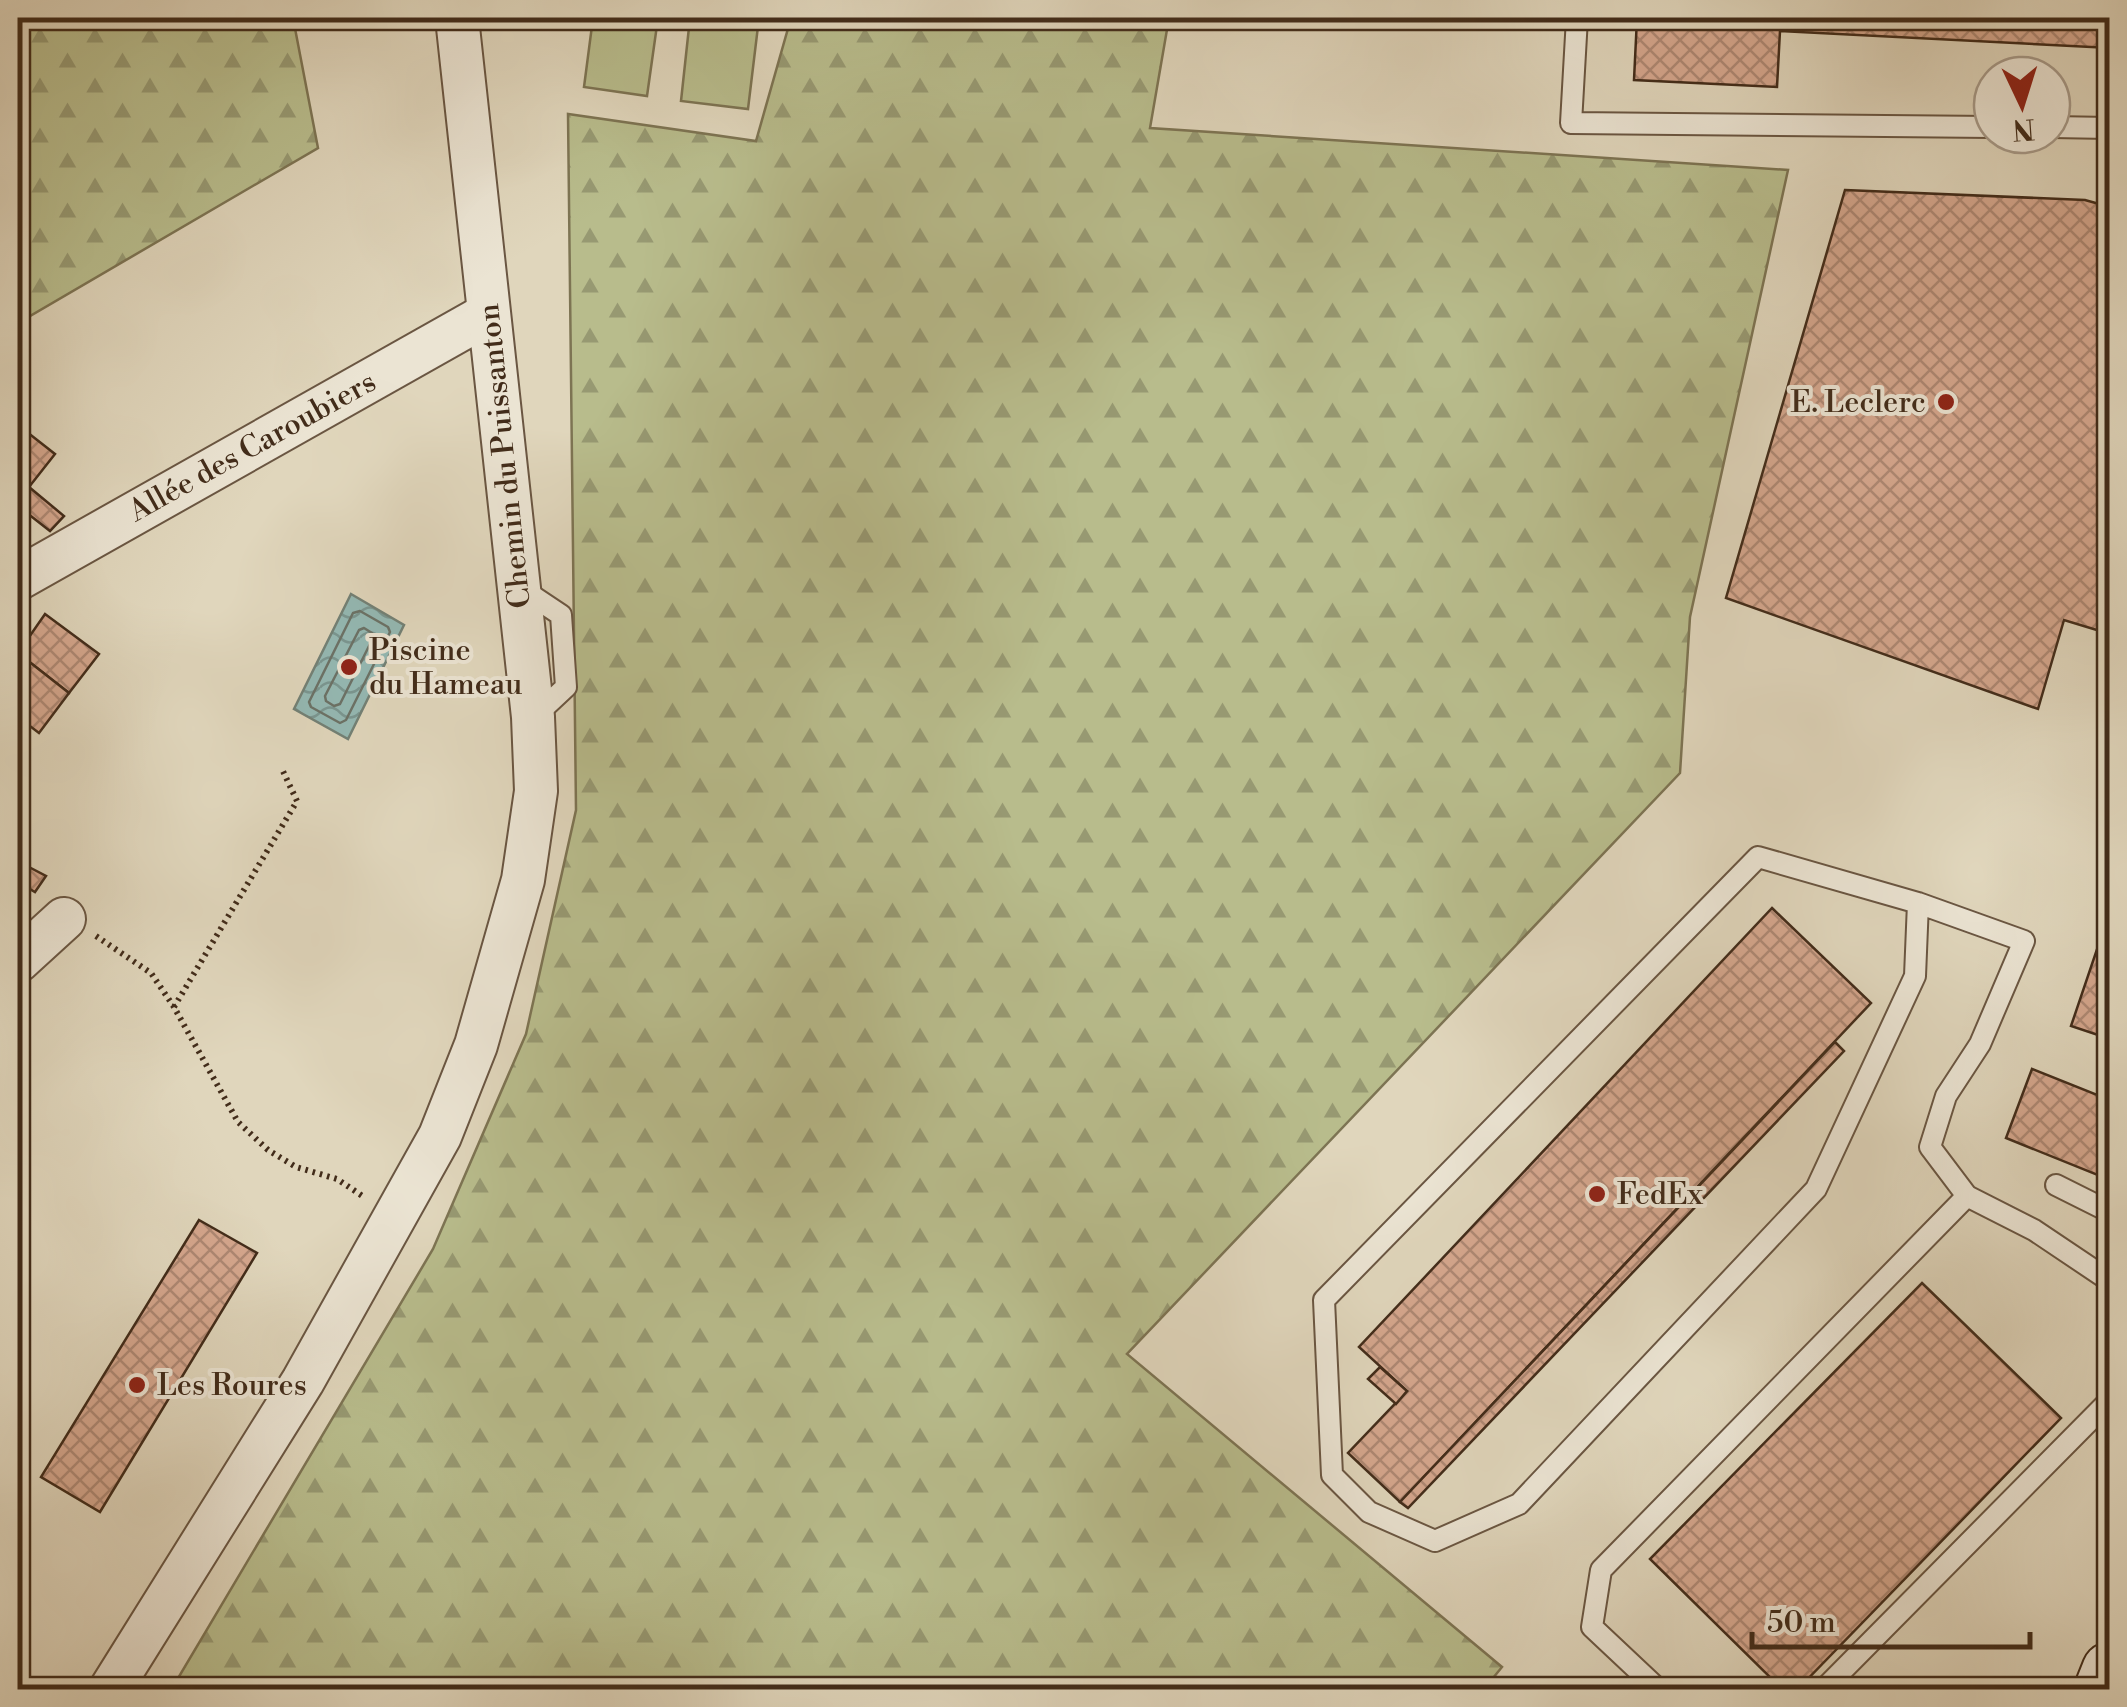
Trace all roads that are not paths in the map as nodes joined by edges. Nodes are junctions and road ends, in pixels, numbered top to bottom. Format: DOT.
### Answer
graph roads {
  1 [pos="457,18"];
  2 [pos="1577,18"];
  3 [pos="1972,127"];
  4 [pos="2072,128"];
  5 [pos="2110,128"];
  6 [pos="488,314"];
  7 [pos="18,579"];
  8 [pos="1918,903"];
  9 [pos="64,919"];
  10 [pos="18,961"];
  11 [pos="2056,1185"];
  12 [pos="1967,1196"];
  13 [pos="2110,1212"];
  14 [pos="2110,1281"];
  15 [pos="2110,1400"];
  16 [pos="2110,1670"];
  17 [pos="110,1690"];
  18 [pos="1659,1690"];
  19 [pos="1824,1690"];
  20 [pos="2102,1690"];
  1 -- 6 [label="street, Chemin du Puissanton"];
  2 -- 3 [label="lane"];
  4 -- 5 [label="lane"];
  6 -- 7 [label="street, Allée des Caroubiers"];
  6 -- 17 [label="street, Chemin du Puissanton"];
  8 -- 8 [label="lane"];
  8 -- 12 [label="lane"];
  9 -- 10 [label="street"];
  11 -- 13 [label="lane"];
  12 -- 14 [label="lane"];
  12 -- 18 [label="lane"];
  15 -- 19 [label="lane"];
  16 -- 20 [label="main road"];
}
